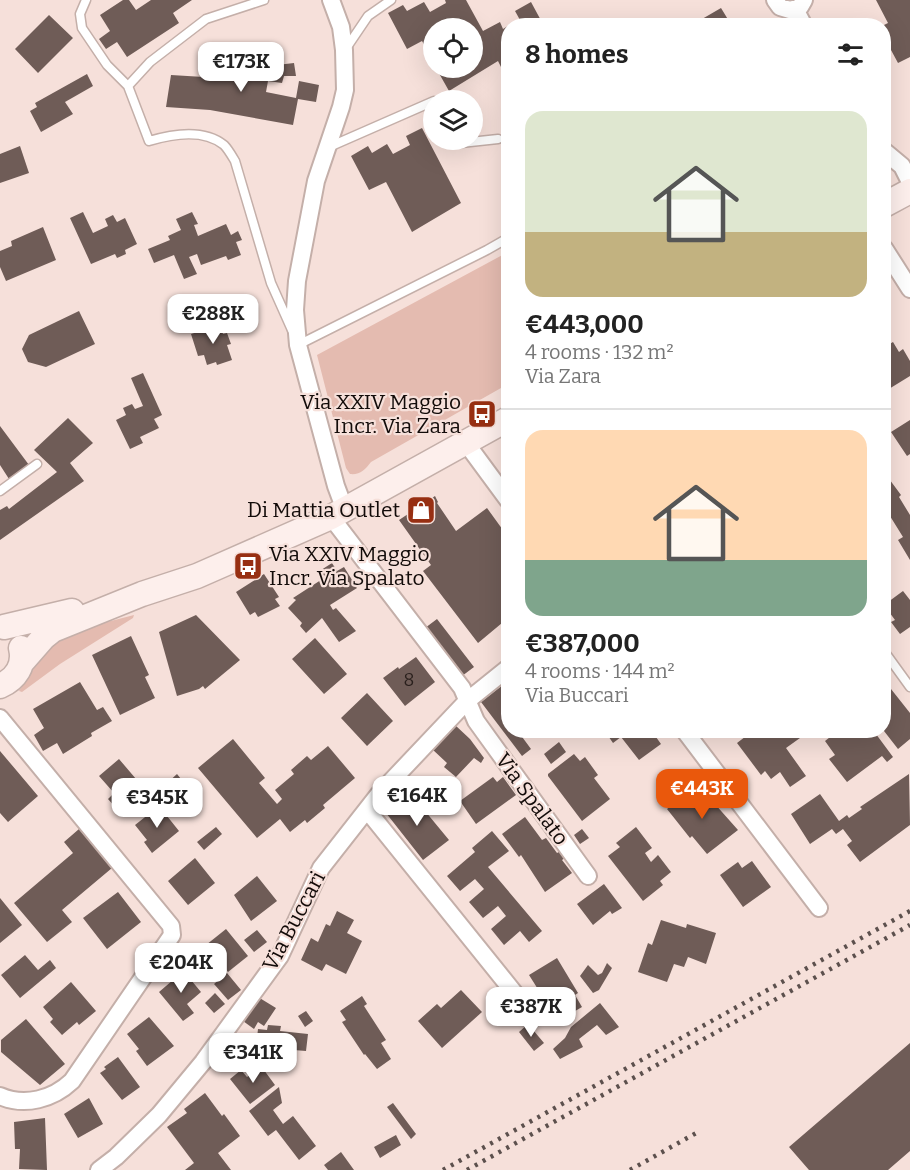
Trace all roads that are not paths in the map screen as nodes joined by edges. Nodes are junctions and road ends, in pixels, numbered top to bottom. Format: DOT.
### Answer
graph roads {
  1 [pos="86,0"];
  2 [pos="264,0"];
  3 [pos="331,0"];
  4 [pos="391,0"];
  5 [pos="775,0"];
  6 [pos="800,5"];
  7 [pos="344,50"];
  8 [pos="128,86"];
  9 [pos="423,106"];
  10 [pos="498,139"];
  11 [pos="483,141"];
  12 [pos="326,148"];
  13 [pos="891,157"];
  14 [pos="910,182"];
  15 [pos="910,191"];
  16 [pos="891,200"];
  17 [pos="501,242"];
  18 [pos="891,259"];
  19 [pos="910,289"];
  20 [pos="298,345"];
  21 [pos="501,423"];
  22 [pos="466,443"];
  23 [pos="37,464"];
  24 [pos="0,490"];
  25 [pos="501,490"];
  26 [pos="338,513"];
  27 [pos="142,594"];
  28 [pos="2,626"];
  29 [pos="891,661"];
  30 [pos="22,662"];
  31 [pos="501,674"];
  32 [pos="2,686"];
  33 [pos="910,687"];
  34 [pos="467,701"];
  35 [pos="0,718"];
  36 [pos="690,738"];
  37 [pos="367,810"];
  38 [pos="588,876"];
  39 [pos="819,908"];
  40 [pos="516,995"];
  41 [pos="0,1096"];
  42 [pos="99,1170"];
  1 -- 8 [label="lane"];
  2 -- 8 [label="lane"];
  3 -- 7 [label="street, Via Spalato"];
  4 -- 7 [label="lane"];
  5 -- 6 [label="street"];
  7 -- 12 [label="street, Via Spalato"];
  8 -- 20 [label="lane"];
  9 -- 12 [label="lane"];
  10 -- 11 [label="lane"];
  12 -- 20 [label="street, Via Spalato"];
  13 -- 14 [label="street"];
  15 -- 16 [label="street"];
  17 -- 20 [label="lane"];
  18 -- 19 [label="street"];
  20 -- 26 [label="street, Via Spalato"];
  21 -- 22 [label="street"];
  22 -- 25 [label="street"];
  22 -- 26 [label="street"];
  23 -- 24 [label="lane"];
  26 -- 27 [label="street"];
  26 -- 34 [label="street, Via Spalato"];
  27 -- 28 [label="street"];
  27 -- 30 [label="street"];
  28 -- 30 [label="street"];
  29 -- 33 [label="lane"];
  30 -- 32 [label="street"];
  31 -- 34 [label="street, Via Buccari"];
  34 -- 37 [label="street, Via Buccari"];
  34 -- 38 [label="street, Via Spalato"];
  35 -- 41 [label="street"];
  36 -- 39 [label="street"];
  37 -- 40 [label="street"];
  37 -- 42 [label="street, Via Buccari"];
}
